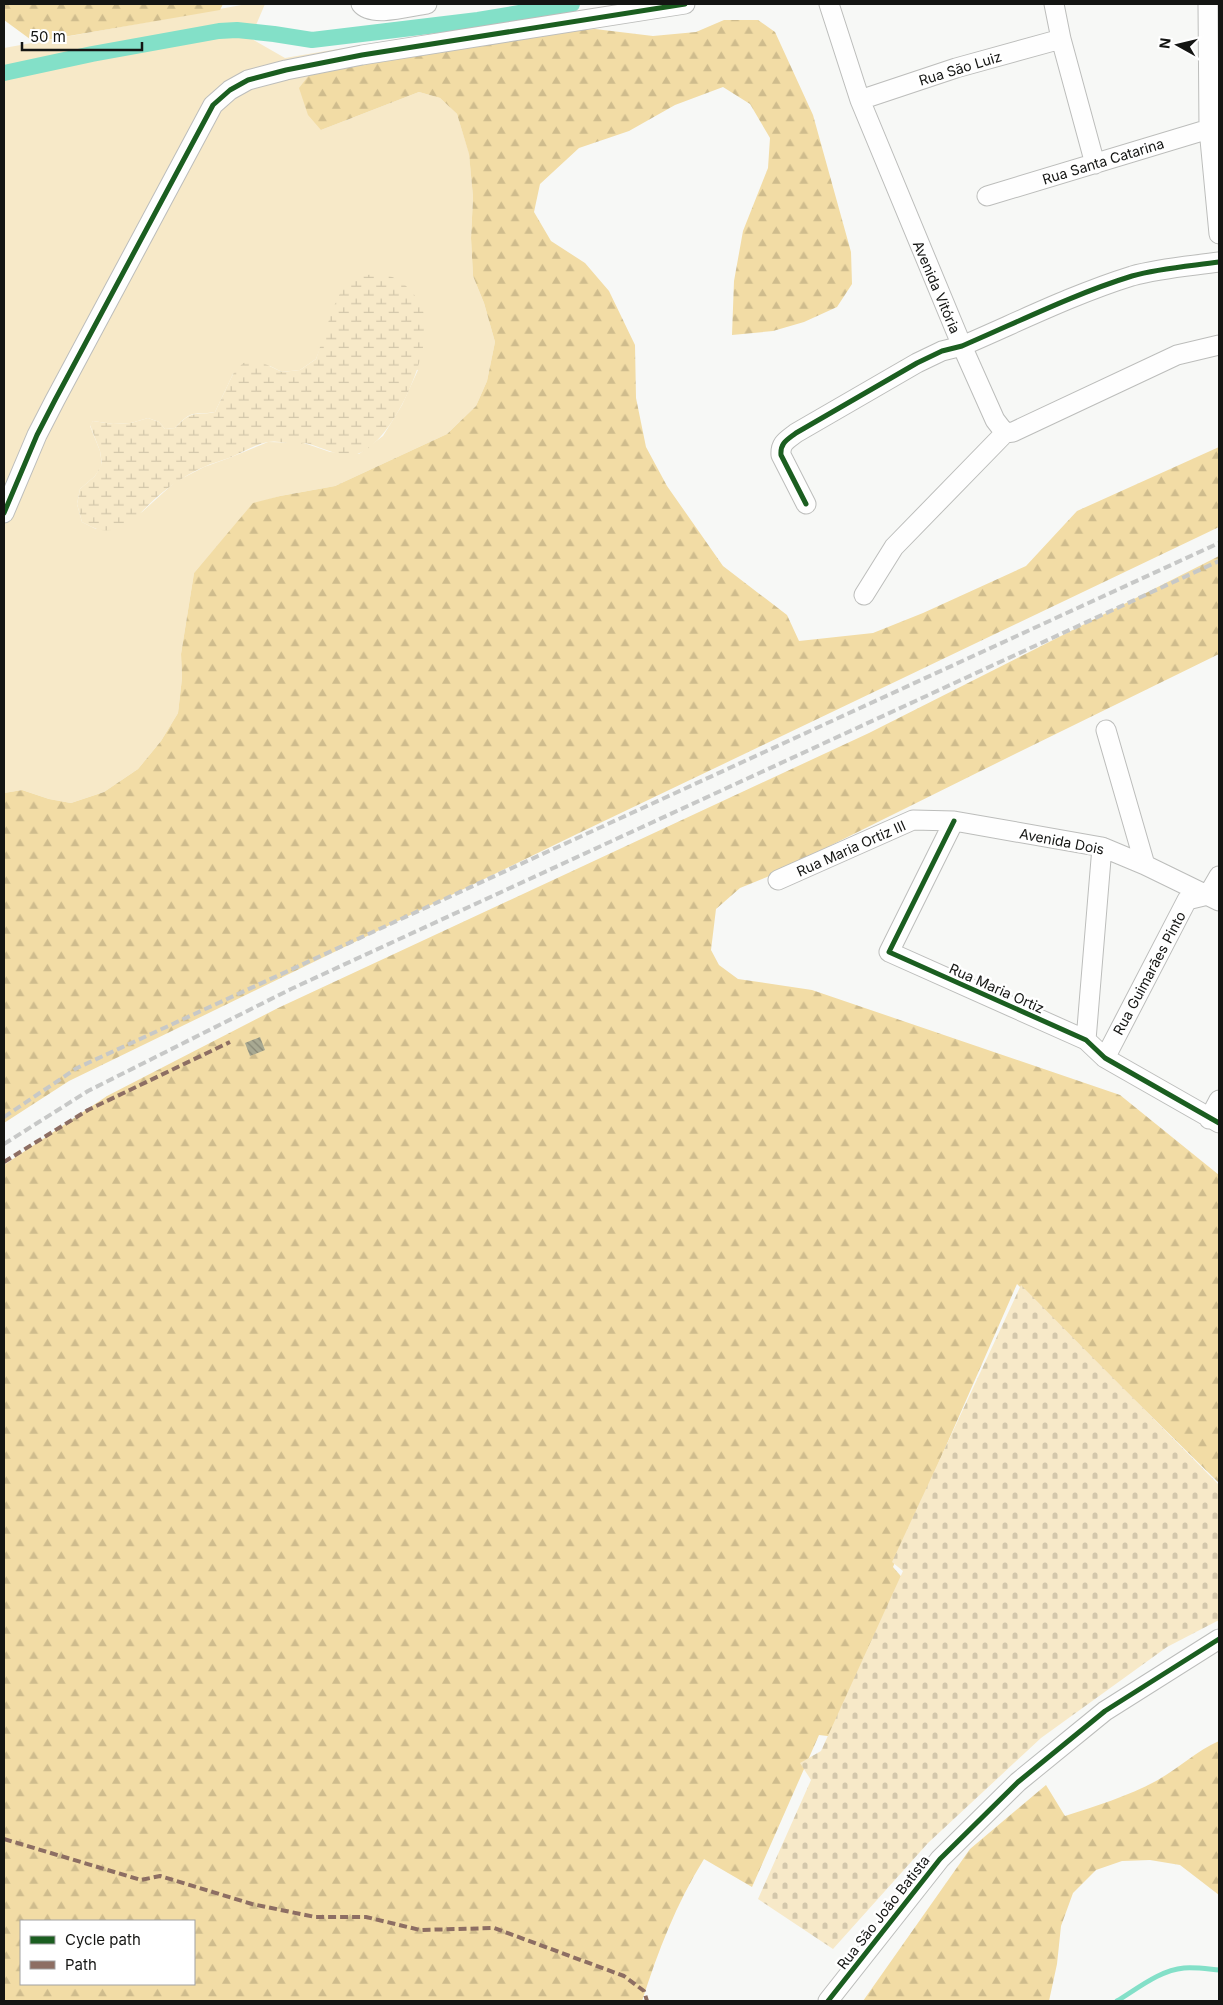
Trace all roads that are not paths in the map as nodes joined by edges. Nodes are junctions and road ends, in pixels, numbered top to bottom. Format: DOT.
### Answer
graph roads {
  1 [pos="361,4"];
  2 [pos="427,4"];
  3 [pos="685,4"];
  4 [pos="829,4"];
  5 [pos="1054,4"];
  6 [pos="1208,4"];
  7 [pos="1061,39"];
  8 [pos="860,100"];
  9 [pos="1214,129"];
  10 [pos="1095,164"];
  11 [pos="987,196"];
  12 [pos="1218,207"];
  13 [pos="1219,234"];
  14 [pos="1219,262"];
  15 [pos="1219,345"];
  16 [pos="962,346"];
  17 [pos="1005,433"];
  18 [pos="806,504"];
  19 [pos="4,513"];
  20 [pos="864,595"];
  21 [pos="1106,730"];
  22 [pos="954,821"];
  23 [pos="1102,847"];
  24 [pos="1145,865"];
  25 [pos="1219,876"];
  26 [pos="778,880"];
  27 [pos="1213,898"];
  28 [pos="1086,1040"];
  29 [pos="1105,1058"];
  30 [pos="1219,1100"];
  31 [pos="1214,1121"];
  32 [pos="1219,1640"];
  33 [pos="828,2001"];
  1 -- 2 [label="street"];
  3 -- 19 [label="street"];
  4 -- 8 [label="street, Avenida Vitória"];
  5 -- 7 [label="street"];
  6 -- 9 [label="street"];
  7 -- 8 [label="street, Rua São Luiz"];
  7 -- 10 [label="street"];
  8 -- 16 [label="street, Avenida Vitória"];
  9 -- 10 [label="street, Rua Santa Catarina"];
  9 -- 12 [label="street"];
  10 -- 11 [label="street, Rua Santa Catarina"];
  12 -- 13 [label="street"];
  14 -- 16 [label="street"];
  15 -- 17 [label="street"];
  16 -- 17 [label="street, Avenida Vitória"];
  16 -- 18 [label="street"];
  17 -- 20 [label="street"];
  21 -- 24 [label="street"];
  22 -- 23 [label="street, Avenida Dois"];
  22 -- 26 [label="street, Rua Maria Ortiz III"];
  22 -- 28 [label="street, Rua Maria Ortiz"];
  23 -- 24 [label="street, Avenida Dois"];
  23 -- 28 [label="street"];
  24 -- 27 [label="street, Avenida Dois"];
  25 -- 27 [label="street"];
  27 -- 29 [label="street, Rua Guimarães Pinto"];
  28 -- 29 [label="street, Rua Maria Ortiz"];
  29 -- 31 [label="street, Rua Maria Ortiz"];
  30 -- 31 [label="street"];
  32 -- 33 [label="street, Rua São João Batista"];
}
